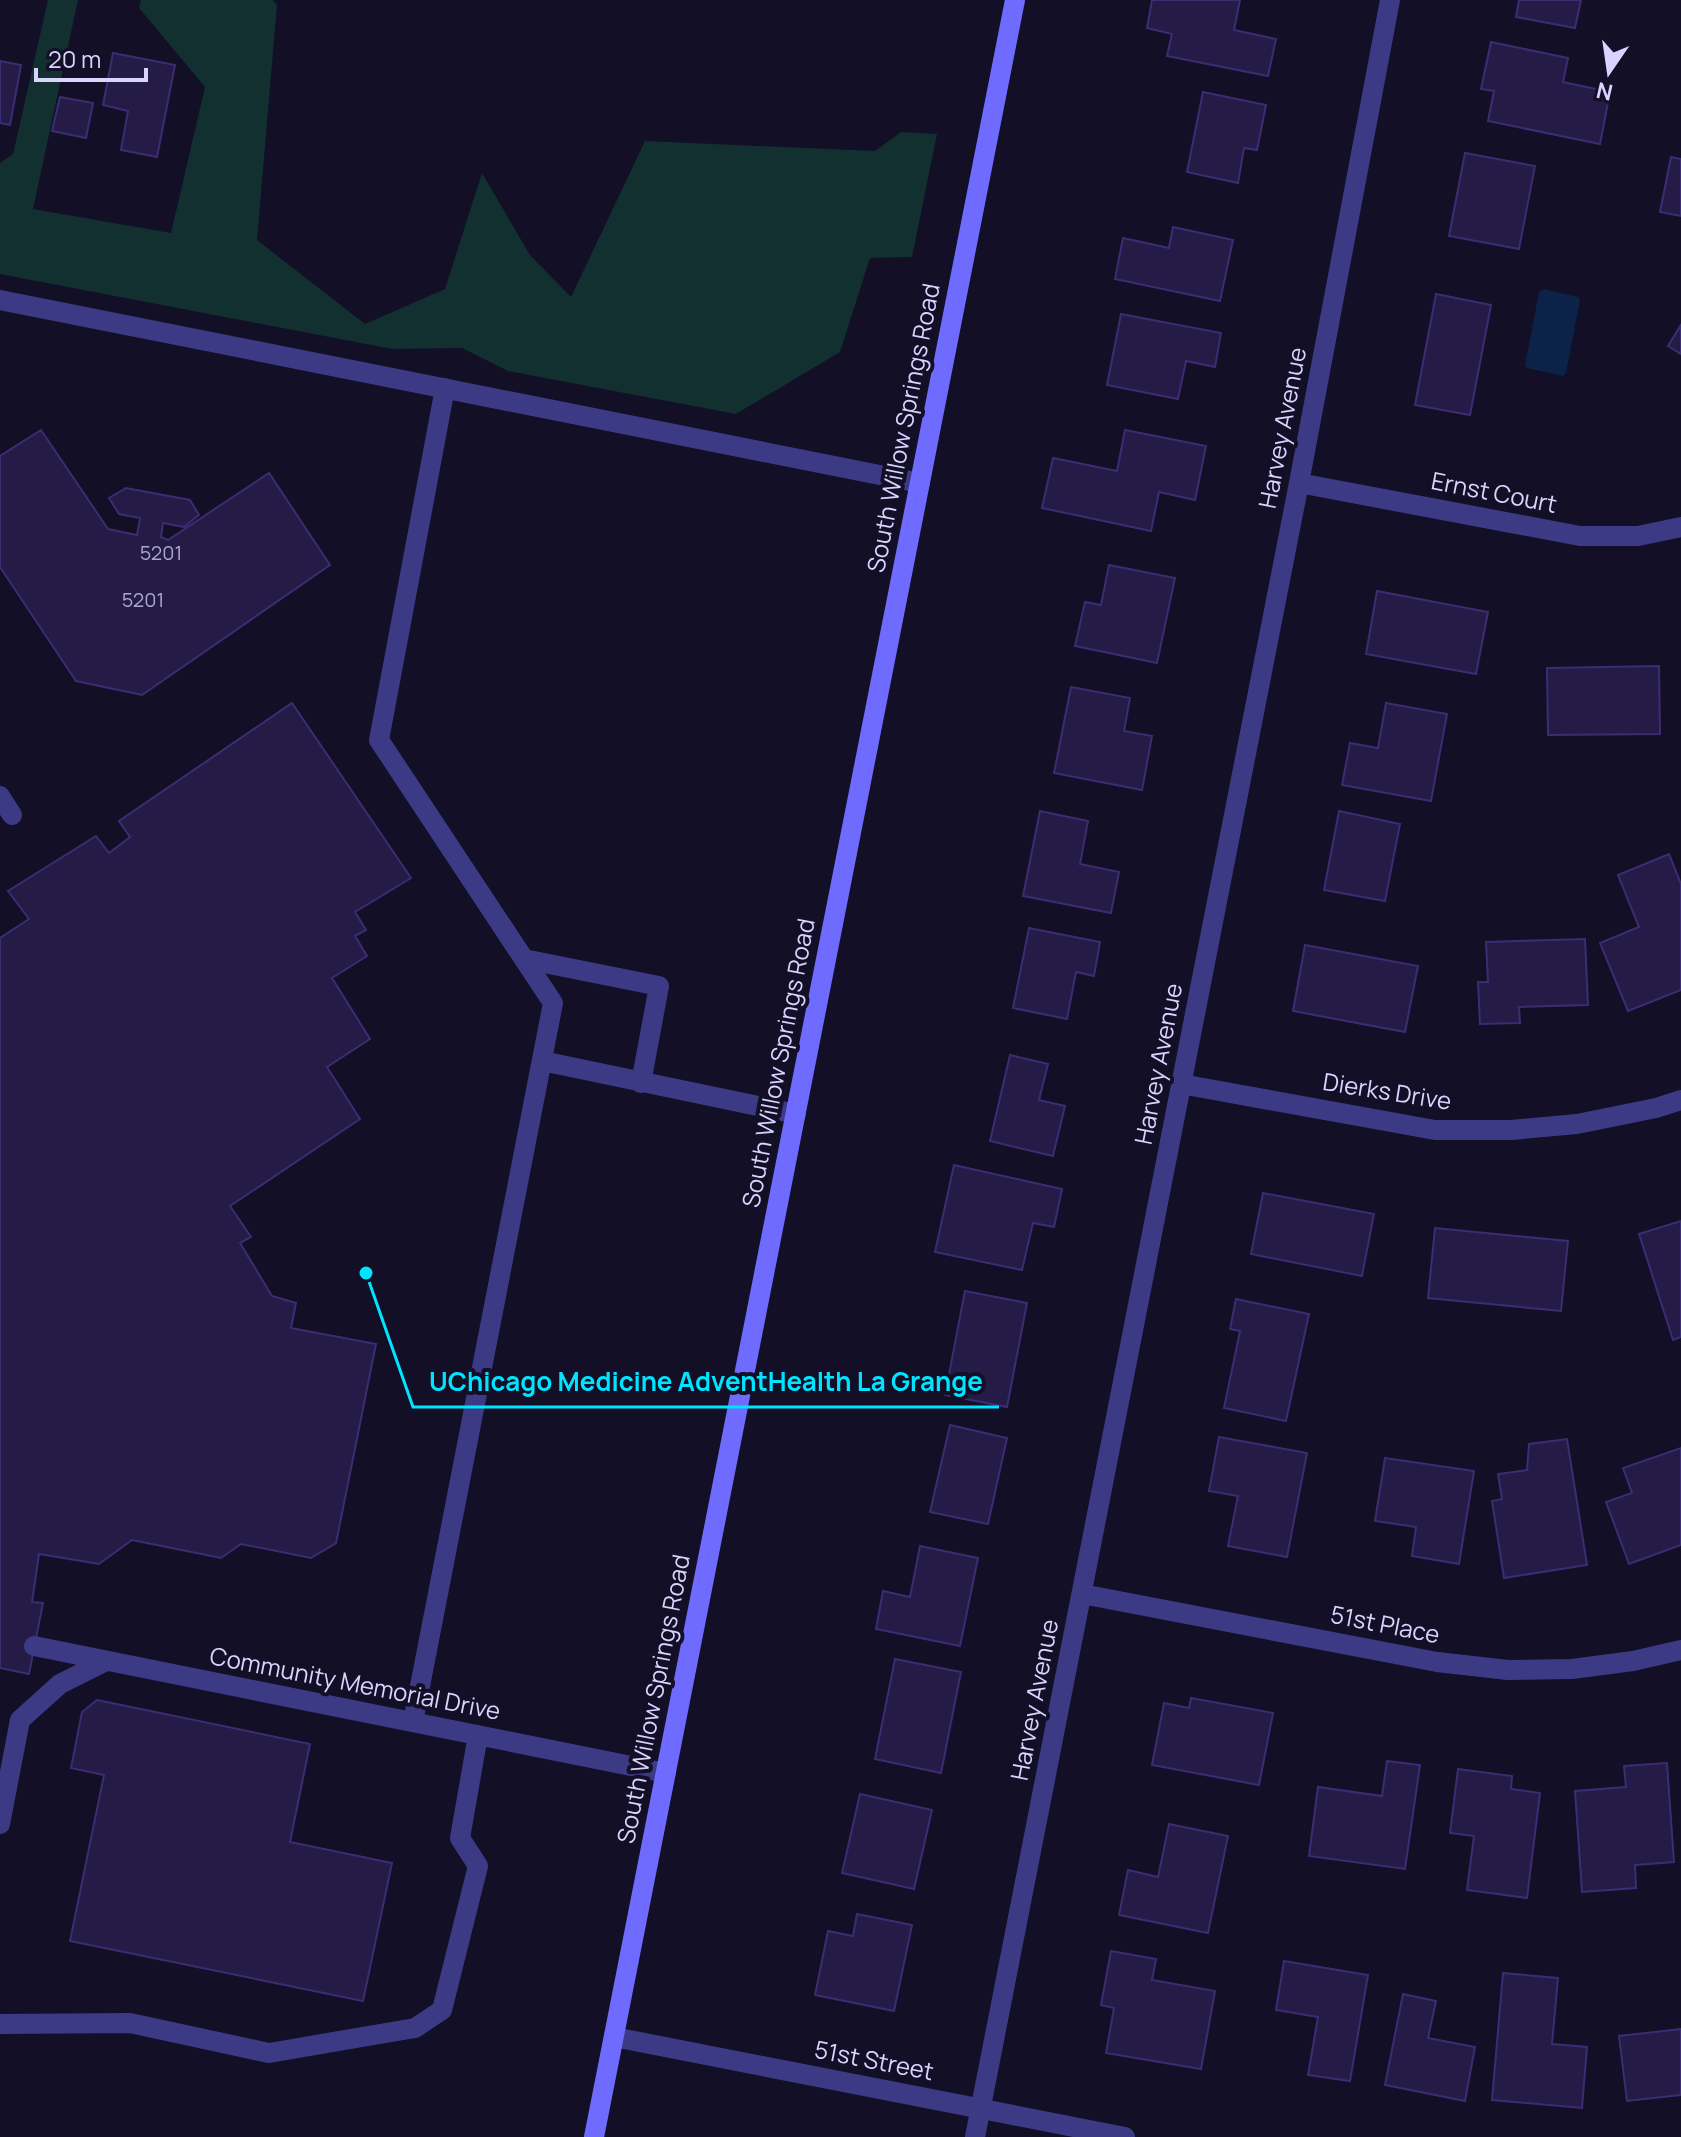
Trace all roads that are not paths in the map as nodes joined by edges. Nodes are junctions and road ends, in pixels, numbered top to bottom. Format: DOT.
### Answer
graph roads {
  1 [pos="1015,0"];
  2 [pos="1390,0"];
  3 [pos="0,300"];
  4 [pos="445,388"];
  5 [pos="920,483"];
  6 [pos="1299,483"];
  7 [pos="1681,527"];
  8 [pos="0,796"];
  9 [pos="12,815"];
  10 [pos="524,959"];
  11 [pos="542,1061"];
  12 [pos="641,1083"];
  13 [pos="1181,1084"];
  14 [pos="1681,1100"];
  15 [pos="796,1114"];
  16 [pos="1082,1594"];
  17 [pos="34,1646"];
  18 [pos="1681,1650"];
  19 [pos="106,1661"];
  20 [pos="413,1722"];
  21 [pos="478,1735"];
  22 [pos="666,1773"];
  23 [pos="0,1824"];
  24 [pos="0,2024"];
  25 [pos="614,2037"];
  26 [pos="981,2108"];
  27 [pos="594,2137"];
  28 [pos="975,2137"];
  29 [pos="1125,2137"];
  1 -- 5 [label="street, South Willow Springs Road"];
  2 -- 6 [label="street, Harvey Avenue"];
  3 -- 4 [label="street"];
  4 -- 5 [label="street"];
  4 -- 10 [label="street"];
  5 -- 15 [label="street, South Willow Springs Road"];
  6 -- 7 [label="street, Ernst Court"];
  6 -- 13 [label="street, Harvey Avenue"];
  8 -- 9 [label="street"];
  10 -- 11 [label="street"];
  10 -- 12 [label="street"];
  11 -- 12 [label="street"];
  11 -- 20 [label="street"];
  12 -- 15 [label="street"];
  13 -- 14 [label="street, Dierks Drive"];
  13 -- 16 [label="street, Harvey Avenue"];
  15 -- 22 [label="street, South Willow Springs Road"];
  16 -- 18 [label="street, 51st Place"];
  16 -- 26 [label="street, Harvey Avenue"];
  17 -- 19 [label="street, Community Memorial Drive"];
  19 -- 20 [label="street, Community Memorial Drive"];
  19 -- 23 [label="street"];
  20 -- 21 [label="street, Community Memorial Drive"];
  21 -- 22 [label="street, Community Memorial Drive"];
  21 -- 24 [label="street"];
  22 -- 25 [label="street, South Willow Springs Road"];
  25 -- 26 [label="street, 51st Street"];
  25 -- 27 [label="street, South Willow Springs Road"];
  26 -- 28 [label="street, Harvey Avenue"];
  26 -- 29 [label="street, 51st Street"];
}
